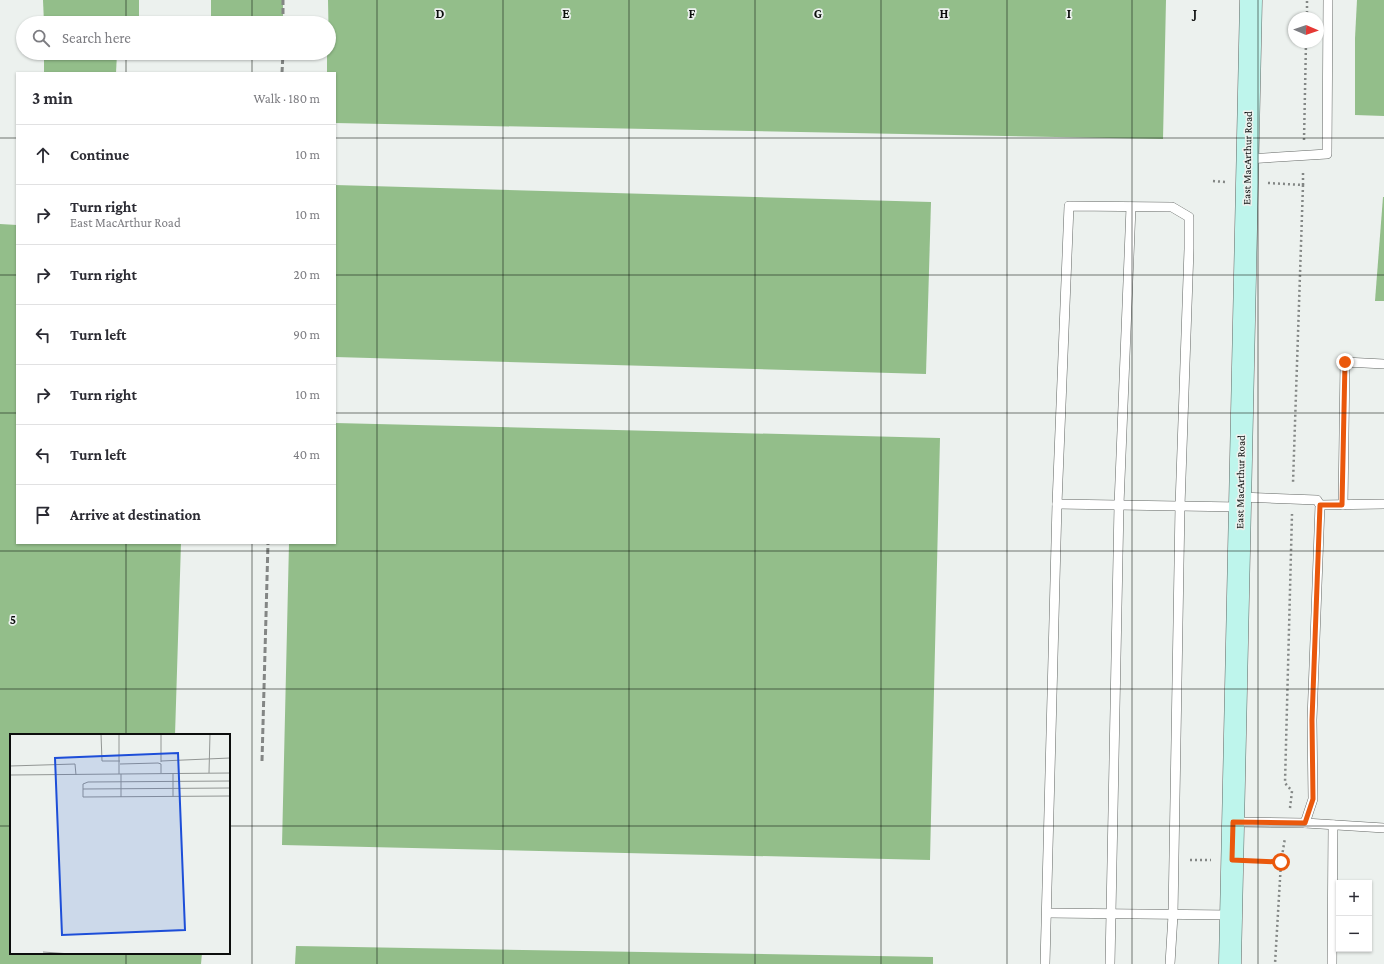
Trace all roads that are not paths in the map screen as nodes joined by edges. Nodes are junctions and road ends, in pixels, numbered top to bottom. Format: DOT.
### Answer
graph roads {
  1 [pos="1251,0"];
  2 [pos="1328,0"];
  3 [pos="1247,160"];
  4 [pos="1131,207"];
  5 [pos="1384,364"];
  6 [pos="1240,502"];
  7 [pos="1057,504"];
  8 [pos="1384,504"];
  9 [pos="1119,505"];
  10 [pos="1320,505"];
  11 [pos="1342,505"];
  12 [pos="1180,506"];
  13 [pos="1233,822"];
  14 [pos="1305,823"];
  15 [pos="1333,825"];
  16 [pos="1384,828"];
  17 [pos="1046,913"];
  18 [pos="1111,914"];
  19 [pos="1173,915"];
  20 [pos="1231,915"];
  21 [pos="1045,964"];
  22 [pos="1110,964"];
  23 [pos="1170,964"];
  24 [pos="1230,964"];
  25 [pos="1332,964"];
  1 -- 3 [label="street, East MacArthur Road"];
  2 -- 3 [label="lane"];
  3 -- 6 [label="street, East MacArthur Road"];
  4 -- 7 [label="lane"];
  4 -- 9 [label="lane"];
  4 -- 12 [label="lane"];
  5 -- 11 [label="lane"];
  6 -- 10 [label="lane"];
  6 -- 12 [label="lane"];
  6 -- 13 [label="street, East MacArthur Road"];
  7 -- 9 [label="lane"];
  7 -- 17 [label="lane"];
  8 -- 11 [label="lane"];
  9 -- 12 [label="lane"];
  9 -- 18 [label="lane"];
  10 -- 11 [label="lane"];
  10 -- 14 [label="lane"];
  12 -- 19 [label="lane"];
  13 -- 14 [label="lane"];
  13 -- 20 [label="street, East MacArthur Road"];
  14 -- 15 [label="lane"];
  15 -- 16 [label="lane"];
  15 -- 25 [label="lane"];
  17 -- 18 [label="lane"];
  17 -- 21 [label="lane"];
  18 -- 19 [label="lane"];
  18 -- 22 [label="lane"];
  19 -- 20 [label="lane"];
  19 -- 23 [label="lane"];
  20 -- 24 [label="street, East MacArthur Road"];
}
